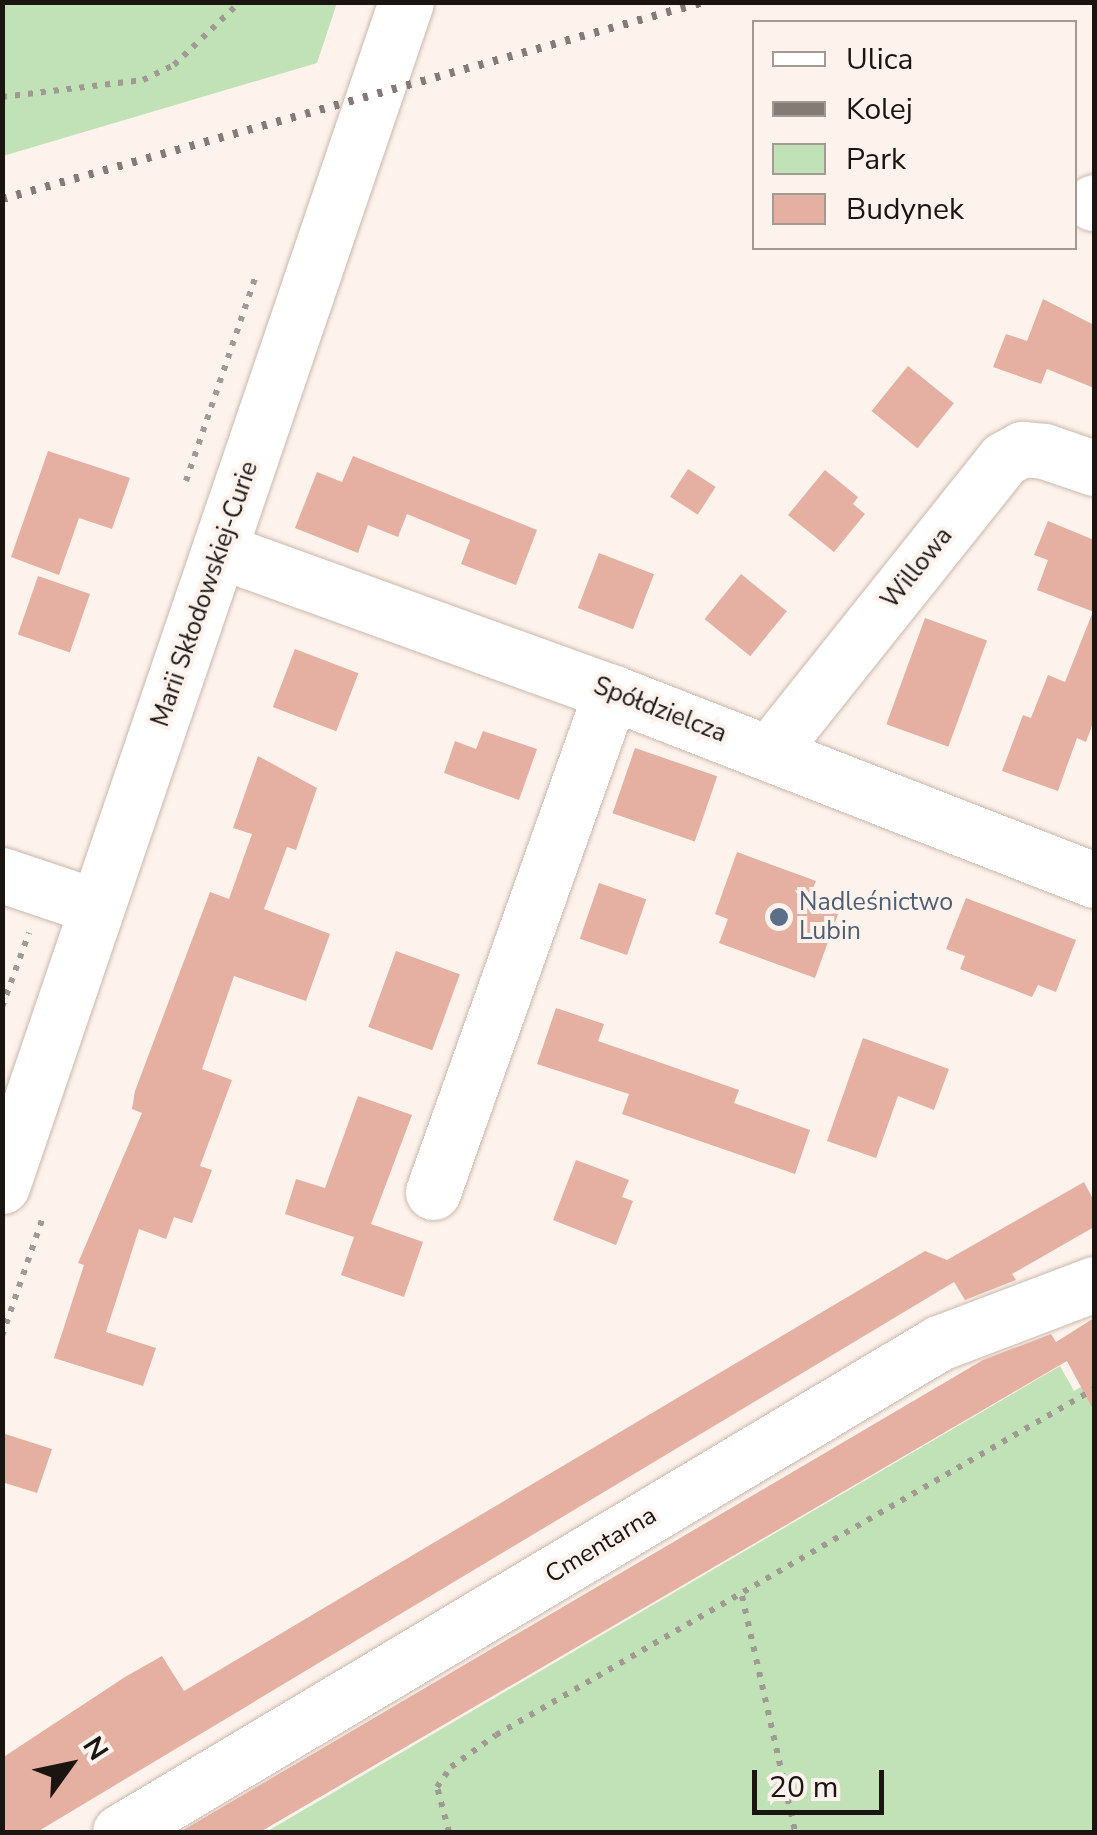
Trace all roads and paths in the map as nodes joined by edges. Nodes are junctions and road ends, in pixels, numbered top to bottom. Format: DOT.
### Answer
graph roads {
  1 [pos="240,2"];
  2 [pos="406,2"];
  3 [pos="2,98"];
  4 [pos="1094,468"];
  5 [pos="221,551"];
  6 [pos="611,692"];
  7 [pos="770,752"];
  8 [pos="2,875"];
  9 [pos="1094,880"];
  10 [pos="97,908"];
  11 [pos="2,1186"];
  12 [pos="432,1192"];
  13 [pos="1094,1284"];
  14 [pos="1094,1389"];
  15 [pos="742,1596"];
  16 [pos="120,1832"];
  17 [pos="449,1832"];
  18 [pos="794,1832"];
  1 -- 3 [label="path"];
  2 -- 5 [label="street, Marii Skłodowskiej-Curie"];
  4 -- 7 [label="street, Willowa"];
  5 -- 6 [label="street, Spółdzielcza"];
  5 -- 10 [label="street, Marii Skłodowskiej-Curie"];
  6 -- 7 [label="street, Spółdzielcza"];
  6 -- 12 [label="street"];
  7 -- 9 [label="street, Spółdzielcza"];
  8 -- 10 [label="street"];
  10 -- 11 [label="street, Marii Skłodowskiej-Curie"];
  13 -- 16 [label="street, Cmentarna"];
  14 -- 15 [label="path"];
  15 -- 17 [label="path"];
  15 -- 18 [label="path"];
}
